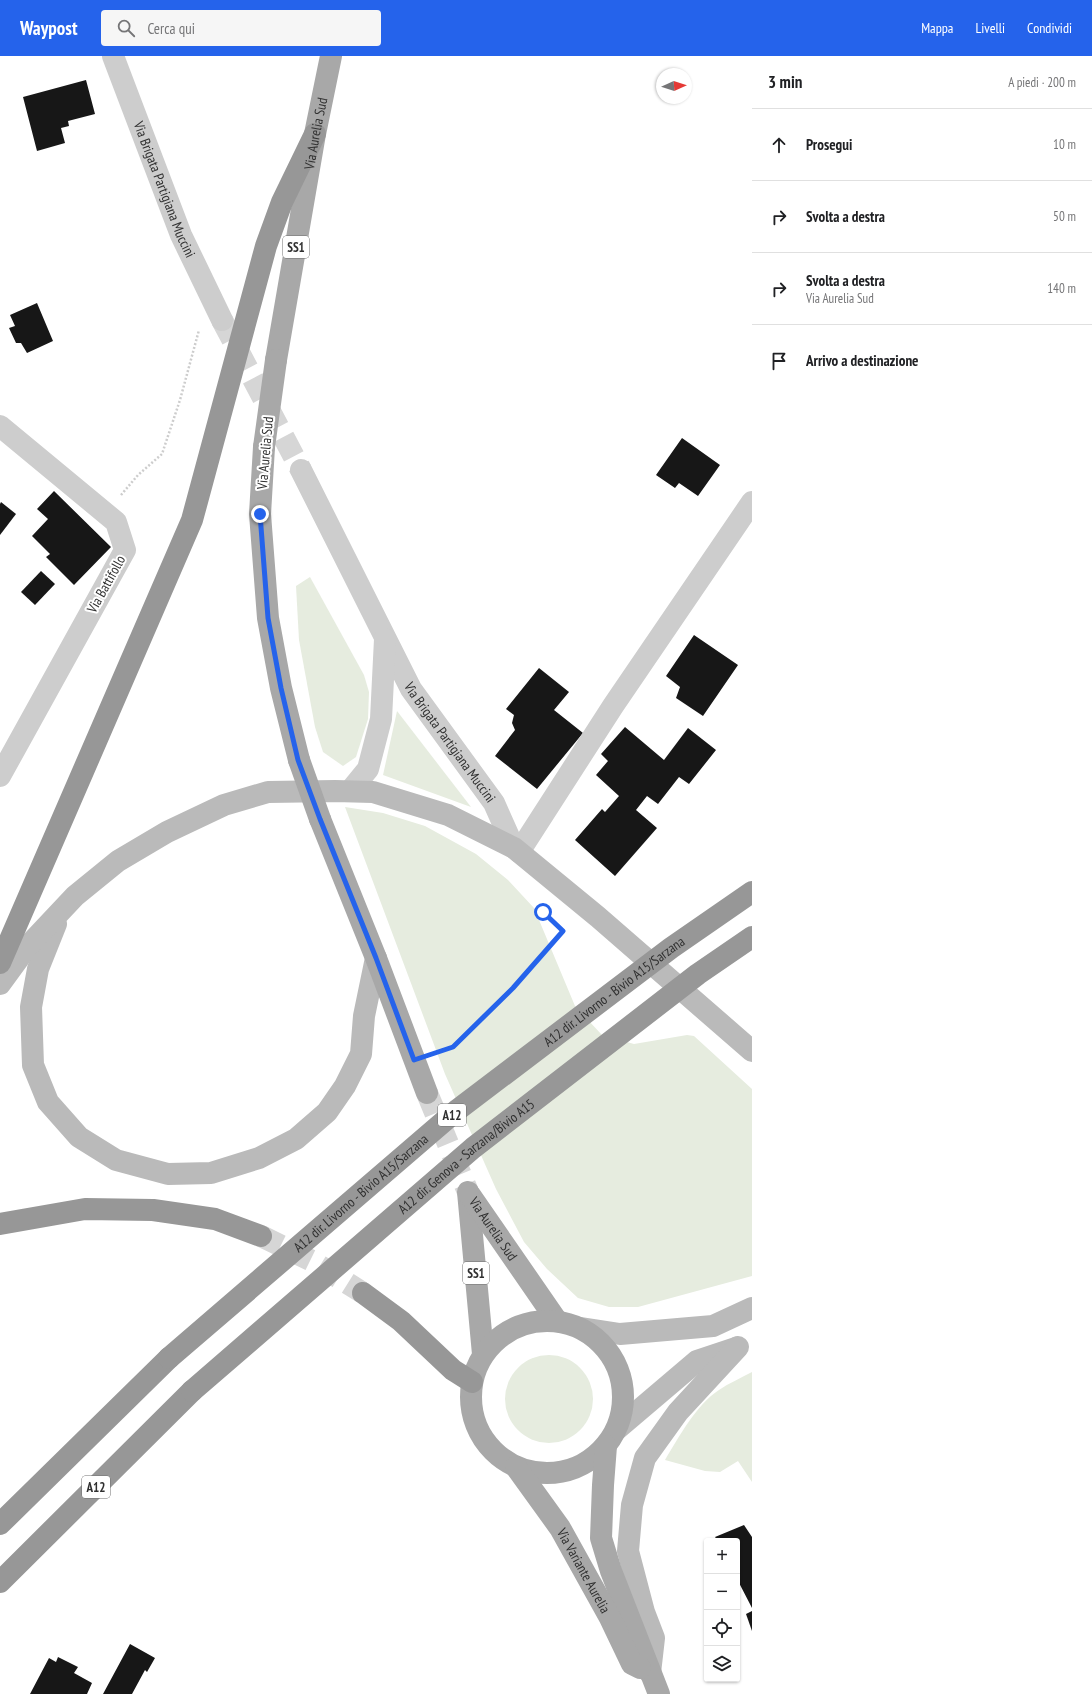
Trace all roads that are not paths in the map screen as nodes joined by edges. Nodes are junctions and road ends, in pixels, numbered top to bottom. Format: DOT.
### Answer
graph roads {
  1 [pos="113,56"];
  2 [pos="331,56"];
  3 [pos="315,134"];
  4 [pos="222,320"];
  5 [pos="0,426"];
  6 [pos="301,470"];
  7 [pos="752,502"];
  8 [pos="385,637"];
  9 [pos="0,776"];
  10 [pos="350,791"];
  11 [pos="517,850"];
  12 [pos="752,892"];
  13 [pos="60,914"];
  14 [pos="752,937"];
  15 [pos="376,958"];
  16 [pos="0,962"];
  17 [pos="0,984"];
  18 [pos="752,1051"];
  19 [pos="427,1093"];
  20 [pos="0,1224"];
  21 [pos="261,1236"];
  22 [pos="363,1293"];
  23 [pos="752,1308"];
  24 [pos="557,1321"];
  25 [pos="581,1328"];
  26 [pos="745,1344"];
  27 [pos="483,1354"];
  28 [pos="472,1382"];
  29 [pos="192,1392"];
  30 [pos="612,1438"];
  31 [pos="516,1467"];
  32 [pos="0,1524"];
  33 [pos="0,1582"];
  34 [pos="650,1673"];
  35 [pos="659,1694"];
  1 -- 4 [label="street, Via Brigata Partigiana Muccini"];
  2 -- 3 [label="main road, Via Aurelia Sud / SS1"];
  3 -- 15 [label="main road, Via Aurelia Sud / SS1, bridge"];
  3 -- 16 [label="highway"];
  5 -- 9 [label="street, Via Battifollo"];
  6 -- 8 [label="street, Via Brigata Partigiana Muccini"];
  7 -- 11 [label="street"];
  8 -- 10 [label="street, Via Brigata Partigiana Muccini"];
  8 -- 11 [label="street, Via Brigata Partigiana Muccini"];
  10 -- 11 [label="main road"];
  10 -- 13 [label="main road"];
  11 -- 18 [label="main road"];
  12 -- 32 [label="highway, A12 dir. Livorno - Bivio A15/Sarzana / A12, bridge"];
  13 -- 15 [label="main road"];
  13 -- 17 [label="main road"];
  14 -- 29 [label="highway, A12 dir. Genova - Sarzana/Bivio A15 / A12, bridge"];
  15 -- 19 [label="main road, Via Aurelia Sud / SS1"];
  20 -- 21 [label="highway"];
  22 -- 28 [label="highway"];
  23 -- 25 [label="main road"];
  24 -- 25 [label="main road, Via Variante Aurelia"];
  24 -- 27 [label="main road, Via Variante Aurelia"];
  24 -- 27 [label="main road, Via Aurelia Sud / SS1"];
  25 -- 30 [label="main road, Via Variante Aurelia"];
  26 -- 30 [label="main road"];
  26 -- 34 [label="main road"];
  27 -- 28 [label="main road"];
  28 -- 31 [label="main road"];
  29 -- 33 [label="highway, A12 / A12"];
  30 -- 31 [label="main road"];
  30 -- 34 [label="main road, Via Variante Aurelia"];
  31 -- 34 [label="main road, Via Variante Aurelia"];
  34 -- 35 [label="main road, Via Variante Aurelia"];
}
